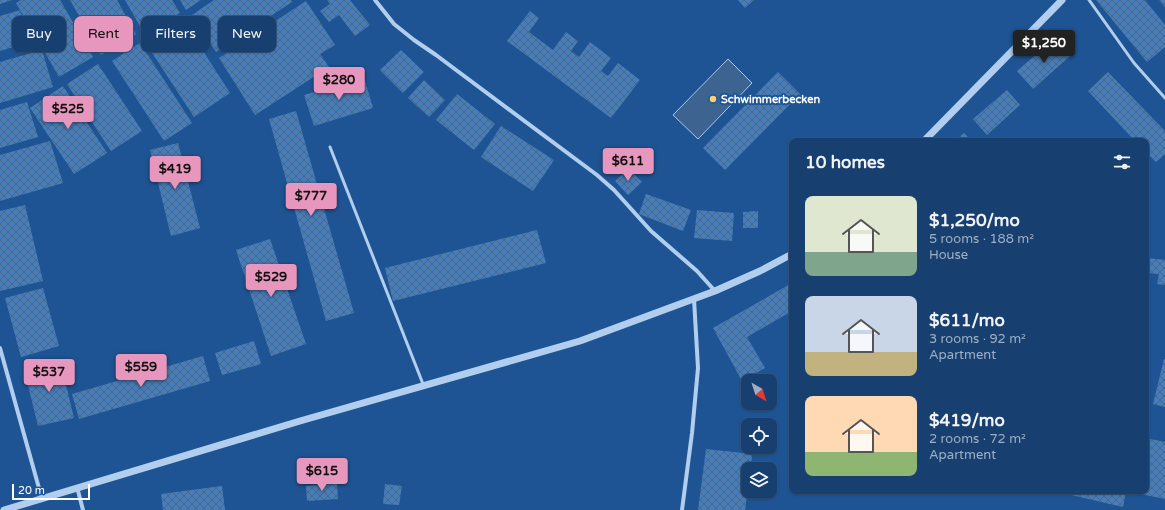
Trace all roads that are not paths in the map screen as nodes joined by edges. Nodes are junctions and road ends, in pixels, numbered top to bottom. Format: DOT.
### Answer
graph roads {
  1 [pos="375,0"];
  2 [pos="1062,0"];
  3 [pos="1088,0"];
  4 [pos="1165,98"];
  5 [pos="927,138"];
  6 [pos="330,147"];
  7 [pos="789,256"];
  8 [pos="715,291"];
  9 [pos="694,299"];
  10 [pos="0,348"];
  11 [pos="424,386"];
  12 [pos="77,487"];
  13 [pos="42,499"];
  14 [pos="4,510"];
  15 [pos="83,510"];
  16 [pos="682,510"];
  1 -- 8 [label="street"];
  2 -- 5 [label="street"];
  3 -- 4 [label="lane"];
  6 -- 11 [label="lane"];
  7 -- 8 [label="street"];
  8 -- 9 [label="street"];
  9 -- 11 [label="street"];
  9 -- 16 [label="street"];
  10 -- 13 [label="street"];
  11 -- 12 [label="street"];
  12 -- 13 [label="street"];
  12 -- 15 [label="street"];
  13 -- 14 [label="street"];
}
